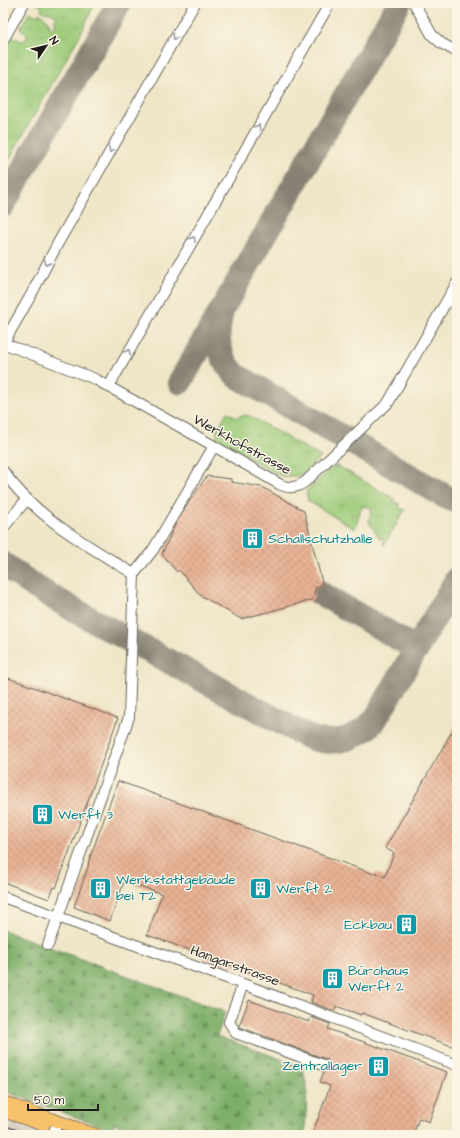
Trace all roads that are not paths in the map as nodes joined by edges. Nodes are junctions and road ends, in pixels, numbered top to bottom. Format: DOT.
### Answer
graph roads {
  1 [pos="24,3"];
  2 [pos="195,3"];
  3 [pos="330,3"];
  4 [pos="414,3"];
  5 [pos="3,40"];
  6 [pos="457,52"];
  7 [pos="457,283"];
  8 [pos="448,299"];
  9 [pos="457,305"];
  10 [pos="3,343"];
  11 [pos="109,386"];
  12 [pos="214,446"];
  13 [pos="3,471"];
  14 [pos="27,500"];
  15 [pos="3,528"];
  16 [pos="134,574"];
  17 [pos="3,897"];
  18 [pos="58,917"];
  19 [pos="48,945"];
  20 [pos="243,984"];
  21 [pos="323,1065"];
  22 [pos="457,1065"];
  23 [pos="3,1102"];
  24 [pos="3,1111"];
  25 [pos="54,1132"];
  26 [pos="72,1135"];
  27 [pos="96,1135"];
  1 -- 5 [label="lane"];
  2 -- 10 [label="lane, one-way"];
  11 -- 3 [label="lane, one-way"];
  4 -- 6 [label="lane"];
  7 -- 8 [label="lane, Werkhofstrasse"];
  8 -- 9 [label="lane"];
  8 -- 12 [label="lane, Werkhofstrasse"];
  10 -- 11 [label="lane, Werkhofstrasse"];
  11 -- 12 [label="lane, Werkhofstrasse"];
  12 -- 16 [label="lane"];
  13 -- 14 [label="lane"];
  14 -- 15 [label="lane"];
  14 -- 16 [label="lane"];
  16 -- 18 [label="lane"];
  17 -- 18 [label="lane, Hangarstrasse"];
  18 -- 19 [label="lane"];
  18 -- 20 [label="lane, Hangarstrasse"];
  20 -- 21 [label="lane"];
  20 -- 22 [label="lane, Hangarstrasse"];
  23 -- 27 [label="main road"];
  24 -- 25 [label="main road"];
  25 -- 26 [label="main road"];
}
